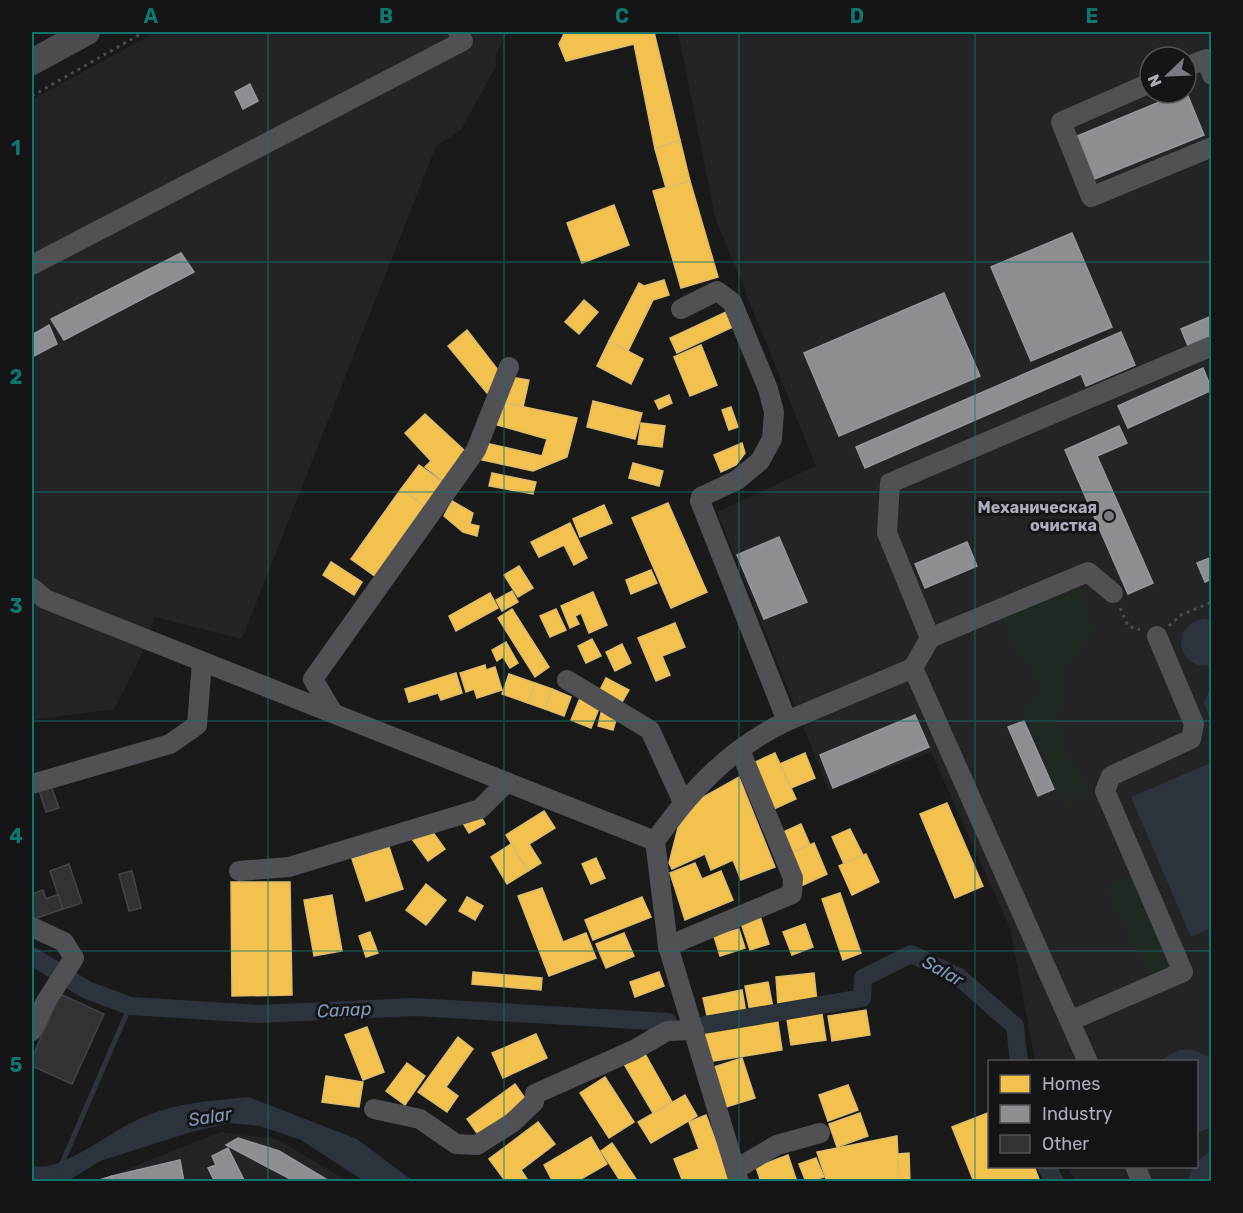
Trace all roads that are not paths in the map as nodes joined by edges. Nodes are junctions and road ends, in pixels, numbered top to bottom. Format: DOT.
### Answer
graph roads {
  1 [pos="87,32"];
  2 [pos="458,32"];
  3 [pos="32,62"];
  4 [pos="1198,62"];
  5 [pos="1212,75"];
  6 [pos="1138,88"];
  7 [pos="1212,147"];
  8 [pos="32,265"];
  9 [pos="681,309"];
  10 [pos="1212,346"];
  11 [pos="510,367"];
  12 [pos="32,588"];
  13 [pos="1113,593"];
  14 [pos="1157,636"];
  15 [pos="930,638"];
  16 [pos="202,662"];
  17 [pos="913,668"];
  18 [pos="567,680"];
  19 [pos="333,713"];
  20 [pos="787,721"];
  21 [pos="740,750"];
  22 [pos="507,782"];
  23 [pos="32,784"];
  24 [pos="683,802"];
  25 [pos="655,841"];
  26 [pos="239,871"];
  27 [pos="32,927"];
  28 [pos="668,946"];
  29 [pos="1070,1021"];
  30 [pos="694,1030"];
  31 [pos="32,1031"];
  32 [pos="1087,1060"];
  33 [pos="374,1109"];
  34 [pos="820,1132"];
  35 [pos="1135,1168"];
  36 [pos="737,1175"];
  37 [pos="1142,1182"];
  1 -- 3 [label="main road"];
  2 -- 8 [label="street"];
  4 -- 5 [label="street"];
  6 -- 7 [label="street"];
  9 -- 20 [label="street"];
  10 -- 15 [label="street"];
  11 -- 19 [label="street"];
  12 -- 16 [label="street"];
  13 -- 15 [label="street"];
  14 -- 29 [label="street"];
  15 -- 17 [label="street"];
  16 -- 19 [label="street"];
  16 -- 23 [label="street"];
  17 -- 20 [label="street"];
  17 -- 29 [label="street"];
  18 -- 24 [label="street"];
  19 -- 22 [label="street"];
  20 -- 21 [label="street"];
  21 -- 24 [label="street"];
  21 -- 28 [label="street"];
  22 -- 25 [label="street"];
  22 -- 26 [label="street"];
  24 -- 25 [label="street"];
  25 -- 28 [label="street"];
  27 -- 31 [label="street"];
  28 -- 30 [label="street"];
  29 -- 32 [label="street"];
  30 -- 33 [label="street"];
  30 -- 36 [label="street"];
  34 -- 36 [label="street"];
  35 -- 37 [label="street"];
}
